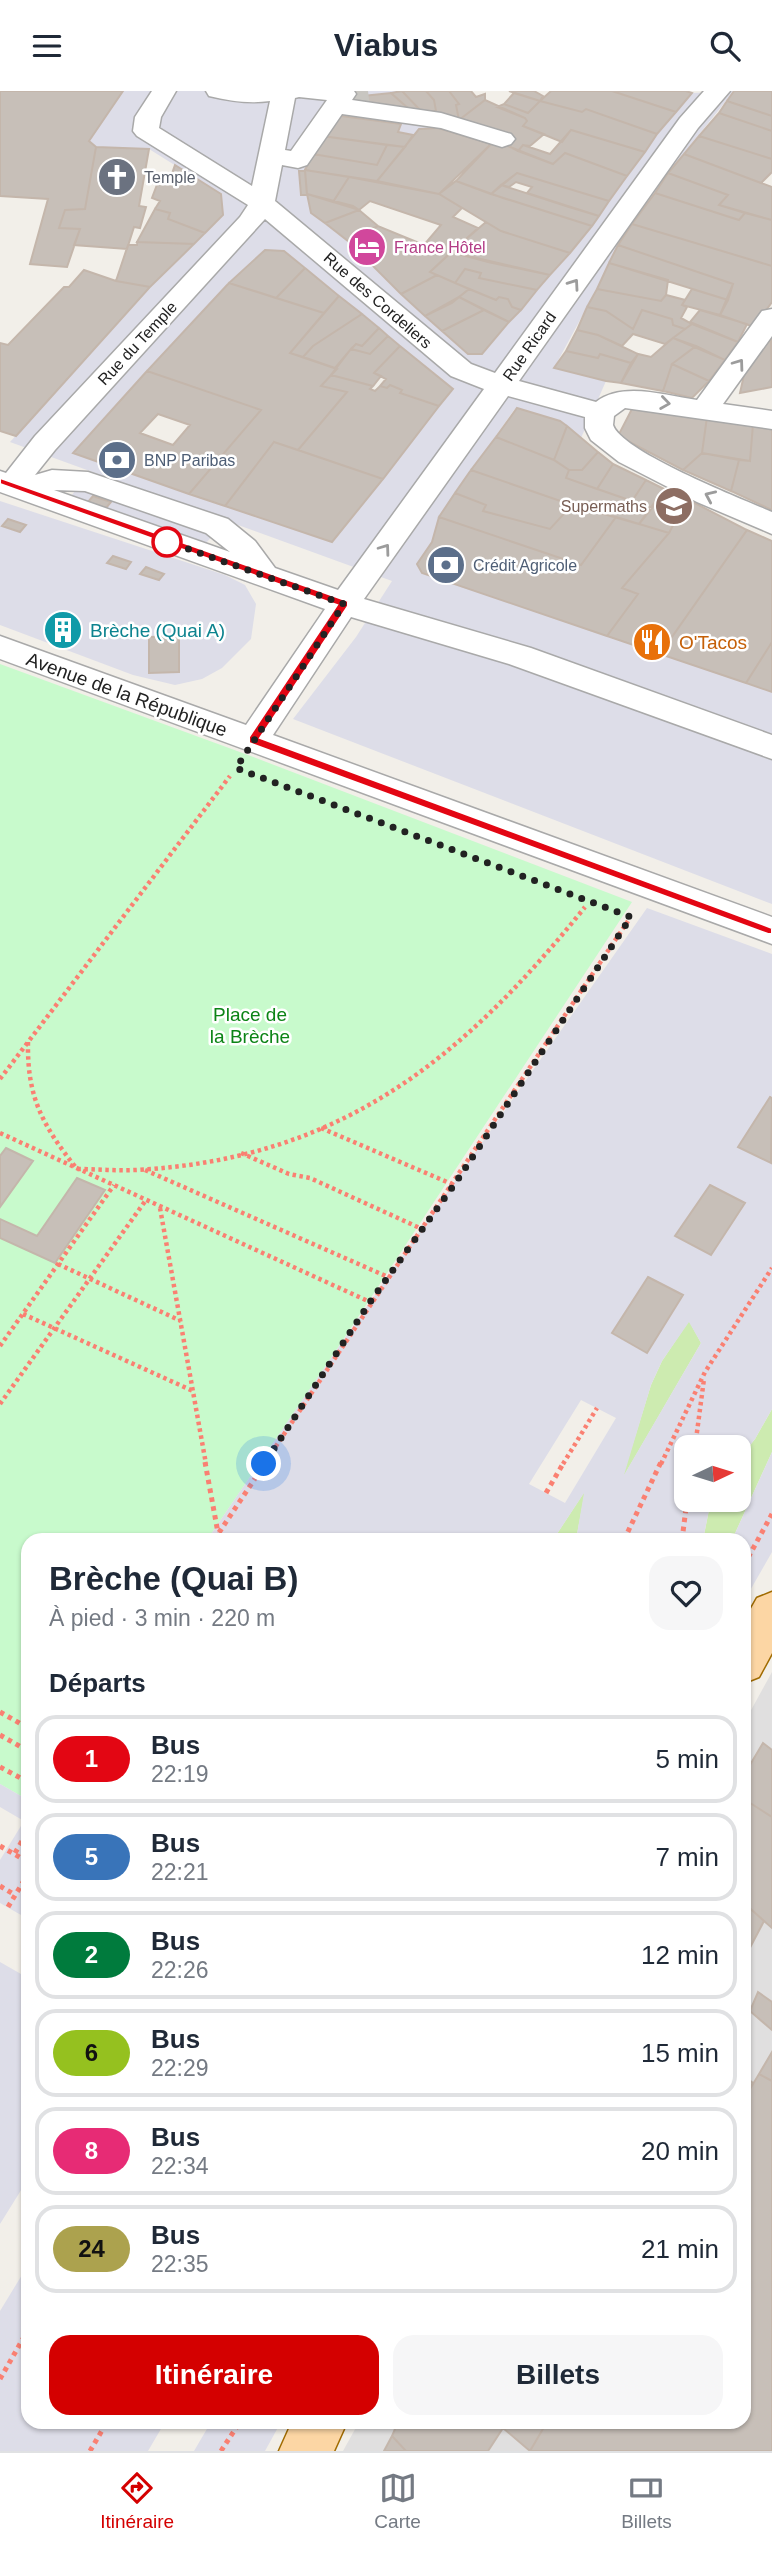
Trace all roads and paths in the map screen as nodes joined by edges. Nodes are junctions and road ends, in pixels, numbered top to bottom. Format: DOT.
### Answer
graph roads {
  1 [pos="164,91"];
  2 [pos="218,91"];
  3 [pos="284,91"];
  4 [pos="293,91"];
  5 [pos="305,91"];
  6 [pos="718,91"];
  7 [pos="342,97"];
  8 [pos="502,139"];
  9 [pos="271,156"];
  10 [pos="262,203"];
  11 [pos="772,317"];
  12 [pos="501,385"];
  13 [pos="705,409"];
  14 [pos="601,412"];
  15 [pos="772,420"];
  16 [pos="42,447"];
  17 [pos="12,485"];
  18 [pos="83,487"];
  19 [pos="772,524"];
  20 [pos="344,604"];
  21 [pos="0,647"];
  22 [pos="253,740"];
  23 [pos="772,747"];
  24 [pos="590,901"];
  25 [pos="621,913"];
  26 [pos="772,931"];
  27 [pos="28,1042"];
  28 [pos="0,1079"];
  29 [pos="320,1128"];
  30 [pos="0,1133"];
  31 [pos="240,1152"];
  32 [pos="77,1168"];
  33 [pos="144,1170"];
  34 [pos="114,1185"];
  35 [pos="454,1185"];
  36 [pos="146,1200"];
  37 [pos="160,1207"];
  38 [pos="422,1229"];
  39 [pos="58,1264"];
  40 [pos="772,1268"];
  41 [pos="388,1277"];
  42 [pos="90,1279"];
  43 [pos="370,1302"];
  44 [pos="23,1314"];
  45 [pos="182,1321"];
  46 [pos="54,1328"];
  47 [pos="0,1346"];
  48 [pos="705,1372"];
  49 [pos="194,1392"];
  50 [pos="0,1404"];
  51 [pos="597,1408"];
  52 [pos="697,1435"];
  53 [pos="546,1493"];
  54 [pos="685,1512"];
  55 [pos="772,1514"];
  56 [pos="218,1533"];
  57 [pos="627,1533"];
  58 [pos="682,1533"];
  59 [pos="751,1552"];
  60 [pos="772,1612"];
  61 [pos="751,1650"];
  62 [pos="0,1713"];
  63 [pos="21,1724"];
  64 [pos="0,1735"];
  65 [pos="21,1747"];
  66 [pos="0,1767"];
  67 [pos="21,1778"];
  68 [pos="21,1843"];
  69 [pos="0,1846"];
  70 [pos="15,1853"];
  71 [pos="21,1857"];
  72 [pos="0,1886"];
  73 [pos="21,1888"];
  74 [pos="15,1895"];
  75 [pos="8,1907"];
  76 [pos="21,2342"];
  77 [pos="0,2379"];
  78 [pos="103,2429"];
  79 [pos="235,2429"];
  80 [pos="317,2429"];
  81 [pos="90,2451"];
  82 [pos="221,2451"];
  83 [pos="305,2451"];
  1 -- 10 [label="street, Rue des Cordeliers"];
  2 -- 3 [label="street"];
  3 -- 4 [label="street"];
  3 -- 9 [label="street"];
  5 -- 7 [label="street"];
  12 -- 6 [label="street, Rue Ricard, one-way"];
  7 -- 8 [label="street"];
  7 -- 9 [label="street"];
  9 -- 10 [label="street"];
  10 -- 12 [label="street, Rue des Cordeliers"];
  10 -- 16 [label="street, Rue du Temple"];
  13 -- 11 [label="street, one-way"];
  12 -- 14 [label="street, Rue des Cordeliers"];
  20 -- 12 [label="street, Rue Ricard, one-way"];
  14 -- 13 [label="street, one-way"];
  13 -- 15 [label="street"];
  19 -- 14 [label="street, one-way"];
  16 -- 17 [label="street, Rue du Temple"];
  16 -- 18 [label="street"];
  17 -- 20 [label="street"];
  20 -- 22 [label="street, Avenue de la République"];
  20 -- 23 [label="street"];
  21 -- 22 [label="street, Avenue de la République"];
  22 -- 26 [label="street, Avenue de la République"];
  22 -- 27 [label="path"];
  24 -- 29 [label="path"];
  25 -- 35 [label="path"];
  27 -- 28 [label="path"];
  27 -- 32 [label="path"];
  29 -- 31 [label="path"];
  29 -- 35 [label="path"];
  30 -- 32 [label="path"];
  31 -- 33 [label="path"];
  31 -- 38 [label="path"];
  32 -- 33 [label="path"];
  32 -- 34 [label="path"];
  33 -- 41 [label="path"];
  34 -- 36 [label="path"];
  34 -- 39 [label="path"];
  35 -- 38 [label="path"];
  36 -- 37 [label="path"];
  36 -- 42 [label="path"];
  37 -- 43 [label="path"];
  37 -- 45 [label="path"];
  38 -- 41 [label="path"];
  39 -- 42 [label="path"];
  39 -- 44 [label="path"];
  40 -- 48 [label="path"];
  41 -- 43 [label="path"];
  42 -- 45 [label="path"];
  42 -- 46 [label="path"];
  43 -- 56 [label="path"];
  44 -- 46 [label="path"];
  44 -- 47 [label="path"];
  45 -- 49 [label="path"];
  46 -- 49 [label="path"];
  46 -- 50 [label="path"];
  48 -- 52 [label="path"];
  48 -- 57 [label="path"];
  49 -- 56 [label="path"];
  51 -- 53 [label="path"];
  54 -- 58 [label="path"];
  55 -- 59 [label="path"];
  60 -- 61 [label="main road"];
  62 -- 63 [label="path"];
  64 -- 65 [label="path"];
  66 -- 67 [label="path"];
  68 -- 70 [label="path"];
  69 -- 70 [label="path"];
  70 -- 71 [label="path"];
  72 -- 74 [label="path"];
  73 -- 74 [label="path"];
  74 -- 75 [label="path"];
  76 -- 77 [label="path"];
  78 -- 81 [label="path"];
  79 -- 82 [label="path"];
  80 -- 83 [label="main road"];
}
